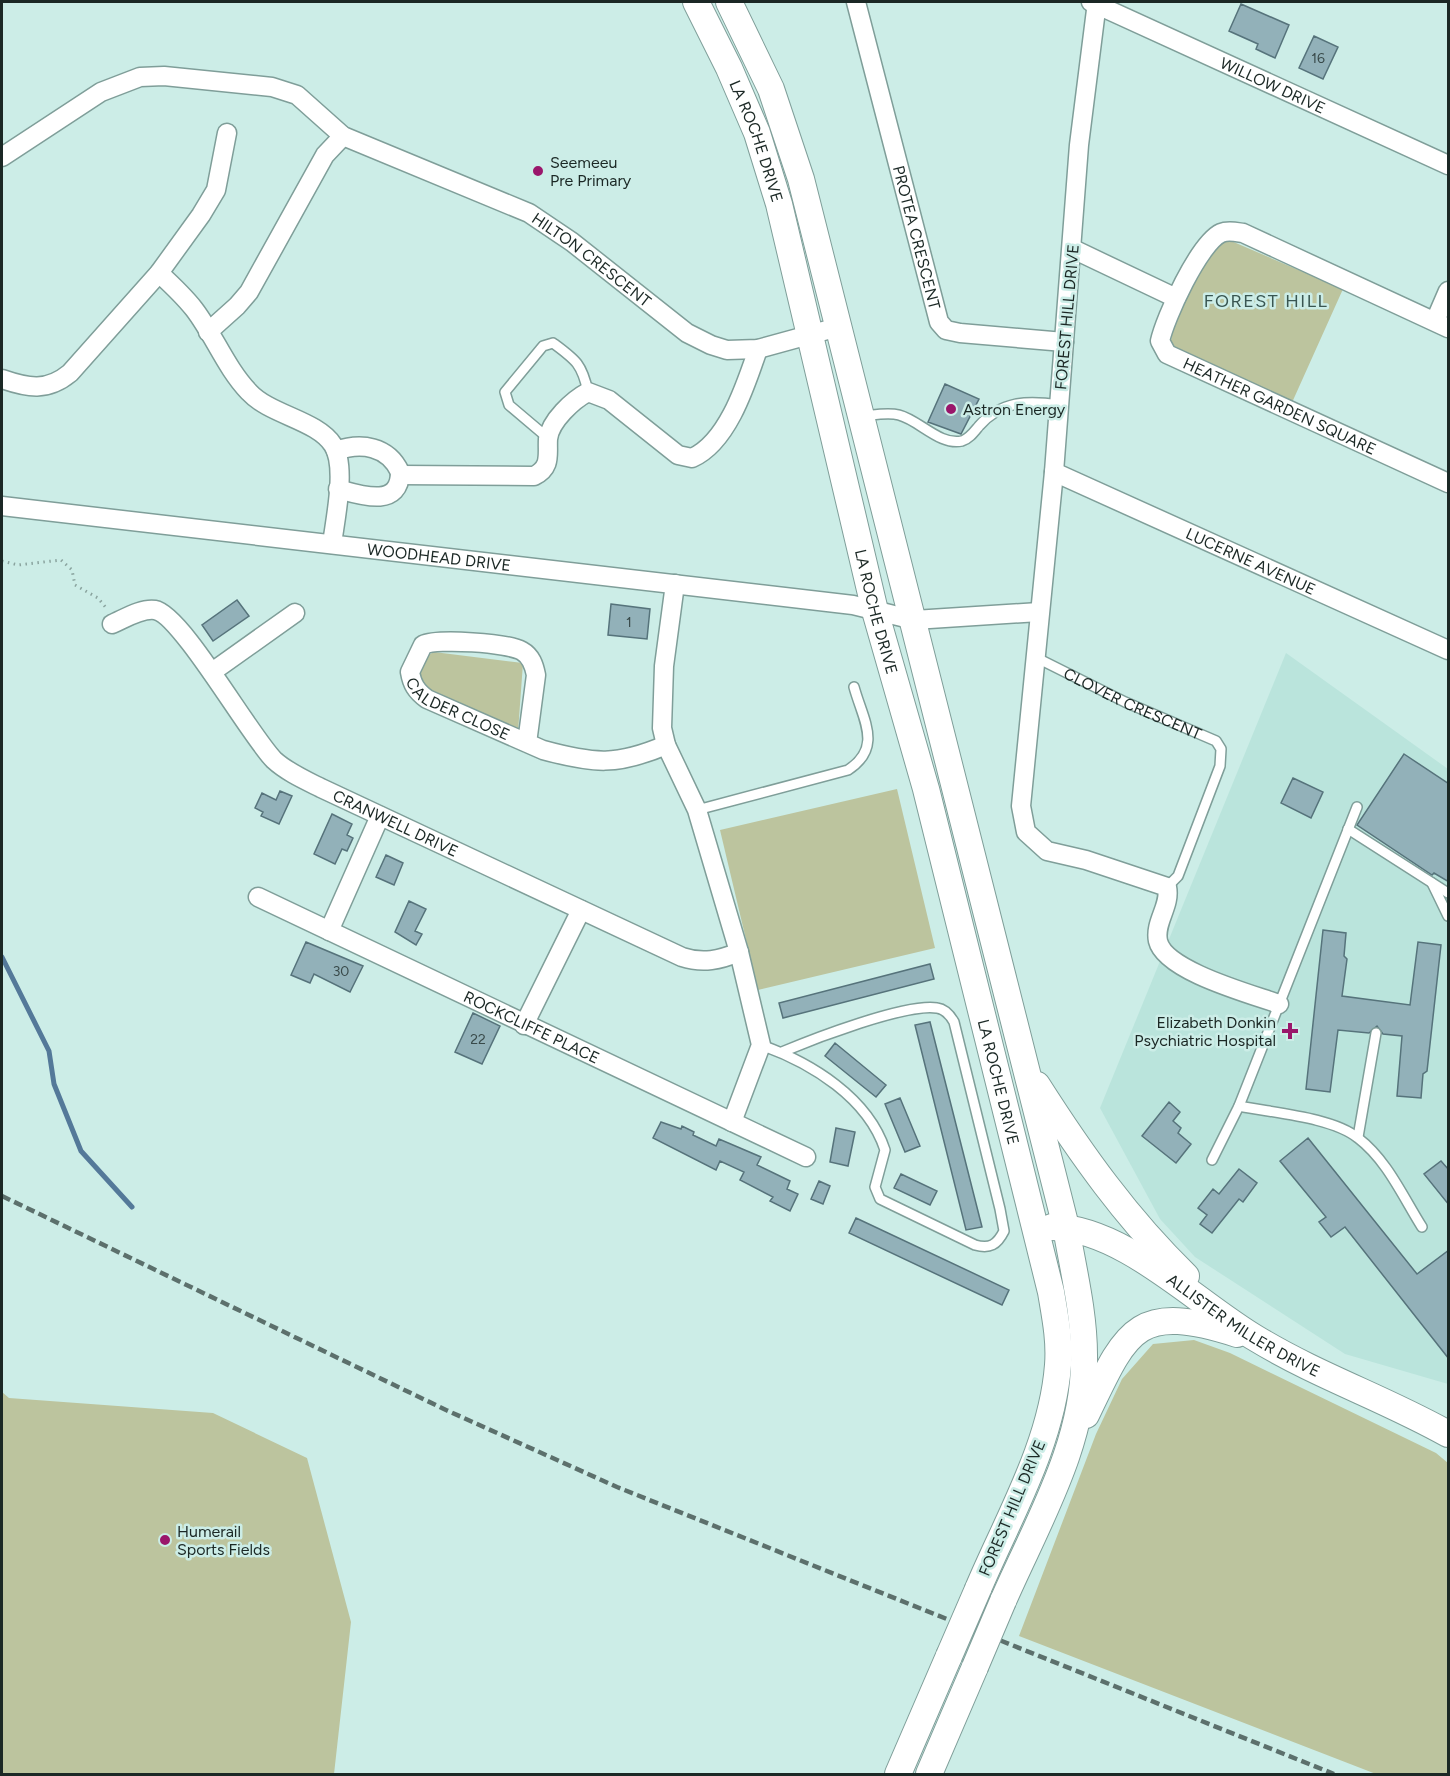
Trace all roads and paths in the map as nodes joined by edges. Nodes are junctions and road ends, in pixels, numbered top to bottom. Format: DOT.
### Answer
graph roads {
  1 [pos="696,2"];
  2 [pos="729,2"];
  3 [pos="856,2"];
  4 [pos="1095,2"];
  5 [pos="227,133"];
  6 [pos="343,136"];
  7 [pos="2,157"];
  8 [pos="1449,165"];
  9 [pos="1073,249"];
  10 [pos="159,273"];
  11 [pos="1449,291"];
  12 [pos="1176,298"];
  13 [pos="1442,325"];
  14 [pos="838,327"];
  15 [pos="208,332"];
  16 [pos="811,334"];
  17 [pos="1064,342"];
  18 [pos="758,349"];
  19 [pos="2,379"];
  20 [pos="588,392"];
  21 [pos="1059,405"];
  22 [pos="861,416"];
  23 [pos="548,438"];
  24 [pos="336,451"];
  25 [pos="1054,472"];
  26 [pos="400,475"];
  27 [pos="1449,483"];
  28 [pos="338,489"];
  29 [pos="2,506"];
  30 [pos="332,544"];
  31 [pos="2,561"];
  32 [pos="675,584"];
  33 [pos="875,611"];
  34 [pos="1039,612"];
  35 [pos="295,613"];
  36 [pos="914,620"];
  37 [pos="115,622"];
  38 [pos="1449,650"];
  39 [pos="1037,658"];
  40 [pos="212,672"];
  41 [pos="854,687"];
  42 [pos="527,743"];
  43 [pos="666,746"];
  44 [pos="1357,807"];
  45 [pos="697,810"];
  46 [pos="380,816"];
  47 [pos="1348,830"];
  48 [pos="1432,883"];
  49 [pos="1167,887"];
  50 [pos="1449,892"];
  51 [pos="258,897"];
  52 [pos="581,910"];
  53 [pos="1449,916"];
  54 [pos="329,931"];
  55 [pos="739,952"];
  56 [pos="1279,1004"];
  57 [pos="524,1025"];
  58 [pos="1376,1034"];
  59 [pos="761,1045"];
  60 [pos="782,1052"];
  61 [pos="1024,1065"];
  62 [pos="1239,1106"];
  63 [pos="732,1122"];
  64 [pos="1358,1137"];
  65 [pos="806,1157"];
  66 [pos="1212,1160"];
  67 [pos="1036,1227"];
  68 [pos="1066,1227"];
  69 [pos="1422,1227"];
  70 [pos="1253,1337"];
  71 [pos="1449,1434"];
  72 [pos="1073,1442"];
  73 [pos="898,1774"];
  74 [pos="929,1774"];
  1 -- 16 [label="street, LA ROCHE DRIVE"];
  2 -- 14 [label="street, LA ROCHE DRIVE"];
  3 -- 17 [label="street, PROTEA CRESCENT"];
  4 -- 8 [label="street, WILLOW DRIVE"];
  4 -- 9 [label="street, FOREST HILL DRIVE"];
  5 -- 10 [label="street"];
  6 -- 7 [label="street"];
  6 -- 15 [label="street"];
  6 -- 18 [label="street, HILTON CRESCENT"];
  9 -- 12 [label="street"];
  9 -- 17 [label="street, FOREST HILL DRIVE"];
  10 -- 15 [label="street"];
  10 -- 19 [label="street"];
  11 -- 13 [label="street"];
  12 -- 13 [label="street, HEATHER GARDEN SQUARE"];
  12 -- 27 [label="street, HEATHER GARDEN SQUARE"];
  14 -- 16 [label="street, HILTON CRESCENT"];
  14 -- 22 [label="street, LA ROCHE DRIVE"];
  15 -- 24 [label="street"];
  16 -- 18 [label="street, HILTON CRESCENT"];
  16 -- 33 [label="street, LA ROCHE DRIVE"];
  17 -- 21 [label="street, FOREST HILL DRIVE"];
  18 -- 20 [label="street"];
  20 -- 23 [label="street"];
  20 -- 23 [label="lane"];
  21 -- 22 [label="lane"];
  21 -- 25 [label="street, FOREST HILL DRIVE"];
  22 -- 36 [label="street, LA ROCHE DRIVE"];
  23 -- 26 [label="street"];
  24 -- 26 [label="street"];
  24 -- 28 [label="street"];
  25 -- 34 [label="street, FOREST HILL DRIVE"];
  25 -- 38 [label="street, LUCERNE AVENUE"];
  26 -- 28 [label="street"];
  28 -- 30 [label="street"];
  29 -- 30 [label="street, WOODHEAD DRIVE"];
  30 -- 32 [label="street, WOODHEAD DRIVE"];
  31 -- 37 [label="path"];
  32 -- 33 [label="street, WOODHEAD DRIVE"];
  32 -- 43 [label="street"];
  33 -- 36 [label="street"];
  33 -- 67 [label="street, LA ROCHE DRIVE"];
  34 -- 36 [label="street"];
  34 -- 39 [label="street"];
  35 -- 40 [label="street"];
  36 -- 61 [label="street, LA ROCHE DRIVE"];
  37 -- 40 [label="street, CRANWELL DRIVE"];
  39 -- 49 [label="street"];
  39 -- 49 [label="lane, CLOVER CRESCENT"];
  40 -- 46 [label="street, CRANWELL DRIVE"];
  41 -- 45 [label="lane"];
  42 -- 42 [label="street, CALDER CLOSE"];
  42 -- 43 [label="street, CALDER CLOSE"];
  43 -- 45 [label="street"];
  44 -- 47 [label="lane"];
  45 -- 55 [label="street"];
  46 -- 52 [label="street, CRANWELL DRIVE"];
  46 -- 54 [label="street"];
  47 -- 48 [label="lane"];
  47 -- 56 [label="lane"];
  48 -- 50 [label="lane"];
  48 -- 53 [label="lane"];
  49 -- 56 [label="street, CLOVER CRESCENT"];
  51 -- 54 [label="street, ROCKCLIFFE PLACE"];
  52 -- 55 [label="street, CRANWELL DRIVE"];
  52 -- 57 [label="street"];
  54 -- 57 [label="street, ROCKCLIFFE PLACE"];
  55 -- 59 [label="street"];
  56 -- 62 [label="lane"];
  57 -- 63 [label="street, ROCKCLIFFE PLACE"];
  58 -- 64 [label="lane"];
  59 -- 60 [label="lane"];
  59 -- 63 [label="street"];
  60 -- 60 [label="lane"];
  61 -- 68 [label="street, LA ROCHE DRIVE"];
  61 -- 70 [label="street"];
  62 -- 64 [label="lane"];
  62 -- 66 [label="lane"];
  63 -- 65 [label="street, ROCKCLIFFE PLACE"];
  64 -- 69 [label="lane"];
  67 -- 68 [label="street, ALLISTER MILLER DRIVE"];
  67 -- 73 [label="street, FOREST HILL DRIVE, bridge"];
  68 -- 70 [label="street, ALLISTER MILLER DRIVE"];
  68 -- 72 [label="street, FOREST HILL DRIVE"];
  70 -- 71 [label="street, ALLISTER MILLER DRIVE"];
  70 -- 72 [label="street"];
  72 -- 74 [label="street, FOREST HILL DRIVE, bridge"];
}
